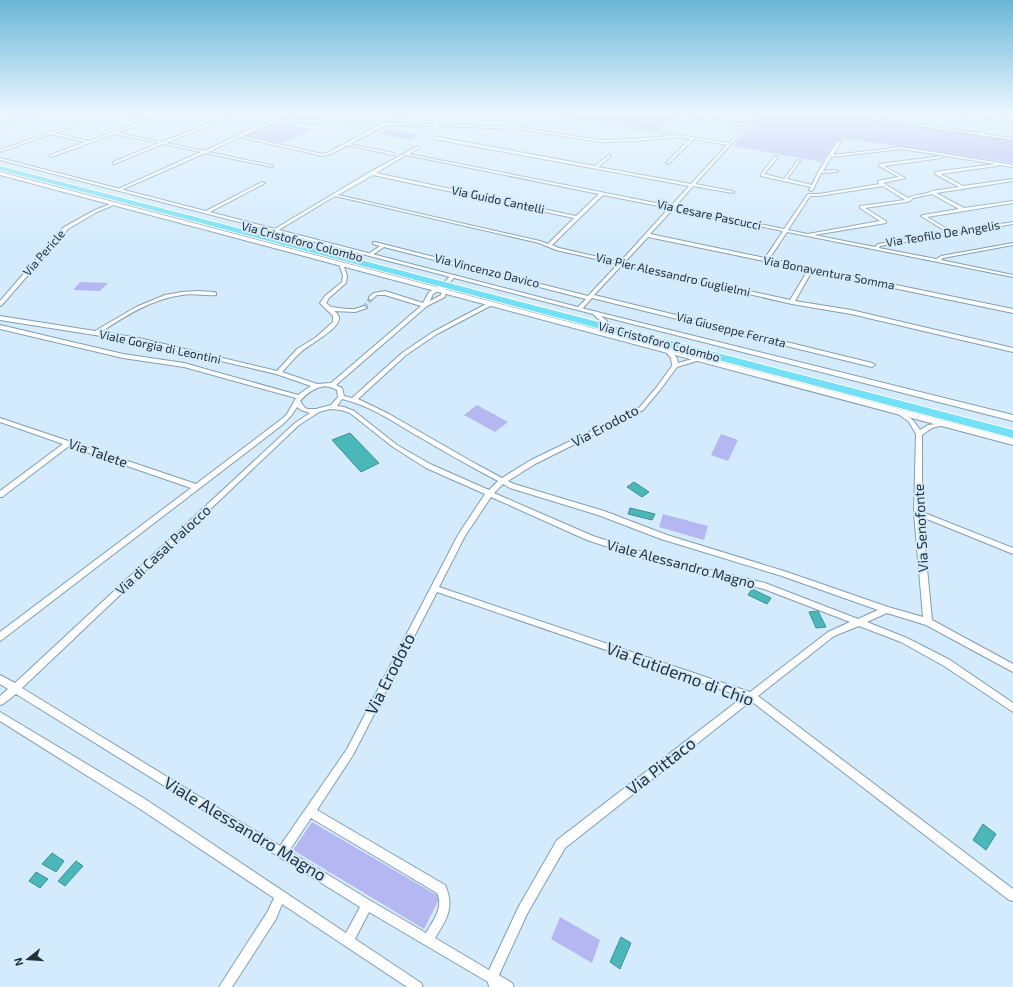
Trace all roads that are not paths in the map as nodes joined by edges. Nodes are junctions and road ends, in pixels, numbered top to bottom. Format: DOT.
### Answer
graph roads {
  1 [pos="127,158"];
  2 [pos="190,158"];
  3 [pos="232,158"];
  4 [pos="398,158"];
  5 [pos="424,158"];
  6 [pos="543,158"];
  7 [pos="607,158"];
  8 [pos="673,158"];
  9 [pos="716,158"];
  10 [pos="775,158"];
  11 [pos="830,158"];
  12 [pos="934,158"];
  13 [pos="967,158"];
  14 [pos="0,159"];
  15 [pos="798,161"];
  16 [pos="114,163"];
  17 [pos="668,163"];
  18 [pos="0,164"];
  19 [pos="1001,164"];
  20 [pos="271,166"];
  21 [pos="1013,166"];
  22 [pos="0,168"];
  23 [pos="596,168"];
  24 [pos="836,171"];
  25 [pos="820,172"];
  26 [pos="0,173"];
  27 [pos="371,173"];
  28 [pos="785,180"];
  29 [pos="1013,180"];
  30 [pos="259,184"];
  31 [pos="692,185"];
  32 [pos="884,185"];
  33 [pos="813,186"];
  34 [pos="962,187"];
  35 [pos="119,190"];
  36 [pos="732,192"];
  37 [pos="932,192"];
  38 [pos="334,195"];
  39 [pos="601,195"];
  40 [pos="809,195"];
  41 [pos="909,200"];
  42 [pos="103,201"];
  43 [pos="1013,202"];
  44 [pos="114,204"];
  45 [pos="669,209"];
  46 [pos="964,210"];
  47 [pos="96,211"];
  48 [pos="206,212"];
  49 [pos="578,218"];
  50 [pos="1013,223"];
  51 [pos="275,230"];
  52 [pos="784,231"];
  53 [pos="950,232"];
  54 [pos="646,235"];
  55 [pos="804,235"];
  56 [pos="375,243"];
  57 [pos="1013,244"];
  58 [pos="384,245"];
  59 [pos="548,246"];
  60 [pos="876,249"];
  61 [pos="308,252"];
  62 [pos="369,255"];
  63 [pos="766,260"];
  64 [pos="937,261"];
  65 [pos="622,263"];
  66 [pos="341,264"];
  67 [pos="811,268"];
  68 [pos="1013,276"];
  69 [pos="446,285"];
  70 [pos="214,294"];
  71 [pos="590,297"];
  72 [pos="371,298"];
  73 [pos="792,302"];
  74 [pos="0,304"];
  75 [pos="490,304"];
  76 [pos="425,305"];
  77 [pos="364,308"];
  78 [pos="580,308"];
  79 [pos="330,309"];
  80 [pos="1013,311"];
  81 [pos="595,313"];
  82 [pos="0,318"];
  83 [pos="605,322"];
  84 [pos="0,327"];
  85 [pos="96,333"];
  86 [pos="1013,350"];
  87 [pos="668,352"];
  88 [pos="698,359"];
  89 [pos="872,365"];
  90 [pos="675,366"];
  91 [pos="278,374"];
  92 [pos="332,385"];
  93 [pos="317,386"];
  94 [pos="341,397"];
  95 [pos="299,400"];
  96 [pos="353,400"];
  97 [pos="330,407"];
  98 [pos="317,411"];
  99 [pos="900,413"];
  100 [pos="1013,418"];
  101 [pos="0,420"];
  102 [pos="942,424"];
  103 [pos="1013,428"];
  104 [pos="919,434"];
  105 [pos="1013,434"];
  106 [pos="1013,442"];
  107 [pos="68,443"];
  108 [pos="502,481"];
  109 [pos="196,486"];
  110 [pos="490,493"];
  111 [pos="0,495"];
  112 [pos="918,513"];
  113 [pos="1013,551"];
  114 [pos="434,588"];
  115 [pos="887,610"];
  116 [pos="858,622"];
  117 [pos="928,622"];
  118 [pos="0,637"];
  119 [pos="1013,668"];
  120 [pos="0,679"];
  121 [pos="16,689"];
  122 [pos="751,696"];
  123 [pos="0,701"];
  124 [pos="1013,708"];
  125 [pos="0,716"];
  126 [pos="310,812"];
  127 [pos="283,851"];
  128 [pos="280,896"];
  129 [pos="1013,896"];
  130 [pos="368,905"];
  131 [pos="348,940"];
  132 [pos="428,940"];
  133 [pos="493,982"];
  134 [pos="225,987"];
  135 [pos="417,987"];
  136 [pos="508,987"];
  1 -- 16 [label="street"];
  2 -- 35 [label="street"];
  3 -- 20 [label="street"];
  4 -- 27 [label="street"];
  5 -- 39 [label="street, Via Cesare Pascucci"];
  6 -- 23 [label="street"];
  7 -- 23 [label="street"];
  8 -- 17 [label="street"];
  9 -- 31 [label="street"];
  10 -- 28 [label="street"];
  11 -- 25 [label="street"];
  12 -- 32 [label="street"];
  13 -- 19 [label="street"];
  14 -- 35 [label="street, Via Cristoforo Colombo"];
  15 -- 28 [label="street"];
  18 -- 69 [label="main road, Via Cristoforo Colombo"];
  19 -- 21 [label="street"];
  19 -- 34 [label="street"];
  22 -- 61 [label="main road, Via Cristoforo Colombo"];
  23 -- 31 [label="street"];
  24 -- 25 [label="street"];
  25 -- 33 [label="street"];
  26 -- 42 [label="street, Via Cristoforo Colombo"];
  27 -- 38 [label="street"];
  27 -- 49 [label="street, Via Guido Cantelli"];
  28 -- 33 [label="street"];
  29 -- 34 [label="street"];
  30 -- 48 [label="street"];
  31 -- 36 [label="street"];
  31 -- 45 [label="street"];
  32 -- 40 [label="street"];
  32 -- 41 [label="street"];
  33 -- 40 [label="street"];
  34 -- 37 [label="street"];
  35 -- 48 [label="street, Via Cristoforo Colombo"];
  37 -- 41 [label="street"];
  37 -- 46 [label="street"];
  38 -- 51 [label="street"];
  38 -- 59 [label="street, Via Pier Alessandro Guglielmi"];
  39 -- 45 [label="street, Via Cesare Pascucci"];
  39 -- 49 [label="street"];
  40 -- 52 [label="street"];
  41 -- 55 [label="street"];
  42 -- 44 [label="street, Via Cristoforo Colombo"];
  42 -- 47 [label="street, Via Pericle"];
  43 -- 46 [label="street"];
  44 -- 47 [label="street, Via Pericle"];
  44 -- 61 [label="street, Via Cristoforo Colombo"];
  45 -- 52 [label="street, Via Cesare Pascucci"];
  45 -- 54 [label="street"];
  46 -- 53 [label="street"];
  47 -- 74 [label="street, Via Pericle"];
  48 -- 51 [label="street, Via Cristoforo Colombo"];
  49 -- 59 [label="street"];
  50 -- 53 [label="street, Via Teofilo De Angelis"];
  51 -- 62 [label="street, Via Cristoforo Colombo"];
  52 -- 55 [label="street, Via Cesare Pascucci"];
  52 -- 63 [label="street"];
  53 -- 60 [label="street, Via Teofilo De Angelis"];
  54 -- 63 [label="street, Via Bonaventura Somma"];
  54 -- 65 [label="street"];
  55 -- 60 [label="street, Via Cesare Pascucci"];
  56 -- 58 [label="street, Via Vincenzo Davico"];
  57 -- 64 [label="street"];
  58 -- 62 [label="street"];
  58 -- 71 [label="street, Via Vincenzo Davico"];
  59 -- 65 [label="street, Via Pier Alessandro Guglielmi"];
  60 -- 64 [label="street, Via Cesare Pascucci"];
  61 -- 66 [label="street, Via Cristoforo Colombo"];
  61 -- 69 [label="main road, Via Cristoforo Colombo"];
  62 -- 69 [label="street, Via Cristoforo Colombo"];
  63 -- 67 [label="street, Via Bonaventura Somma"];
  64 -- 68 [label="street, Via Cesare Pascucci"];
  65 -- 71 [label="street"];
  65 -- 73 [label="street, Via Pier Alessandro Guglielmi"];
  66 -- 69 [label="street, Via Cristoforo Colombo"];
  66 -- 79 [label="street"];
  67 -- 73 [label="street"];
  67 -- 80 [label="street, Via Bonaventura Somma"];
  69 -- 75 [label="street, Via Cristoforo Colombo"];
  69 -- 76 [label="street"];
  69 -- 76 [label="street"];
  69 -- 78 [label="street, Via Cristoforo Colombo"];
  69 -- 83 [label="main road, Via Cristoforo Colombo"];
  69 -- 105 [label="main road, Via Cristoforo Colombo"];
  70 -- 85 [label="street"];
  71 -- 78 [label="street"];
  71 -- 89 [label="street, Via Giuseppe Ferrata"];
  72 -- 76 [label="street"];
  73 -- 86 [label="street, Via Pier Alessandro Guglielmi"];
  75 -- 87 [label="street, Via Cristoforo Colombo"];
  75 -- 96 [label="street"];
  76 -- 92 [label="street"];
  77 -- 79 [label="street"];
  78 -- 81 [label="street, Via Cristoforo Colombo"];
  79 -- 91 [label="street"];
  81 -- 83 [label="street, Via Cristoforo Colombo"];
  81 -- 100 [label="street, Via Cristoforo Colombo"];
  82 -- 85 [label="street, Viale Gorgia di Leontini"];
  83 -- 103 [label="main road, Via Cristoforo Colombo"];
  84 -- 95 [label="street, Viale Gorgia di Leontini"];
  85 -- 91 [label="street, Viale Gorgia di Leontini"];
  87 -- 88 [label="street, Via Cristoforo Colombo"];
  87 -- 90 [label="street"];
  88 -- 90 [label="street"];
  88 -- 99 [label="street, Via Cristoforo Colombo"];
  90 -- 108 [label="street, Via Erodoto"];
  91 -- 93 [label="street, Viale Gorgia di Leontini"];
  92 -- 93 [label="street"];
  92 -- 94 [label="street"];
  93 -- 95 [label="street, Via di Casal Palocco"];
  94 -- 96 [label="street, Viale Alessandro Magno"];
  94 -- 97 [label="street"];
  95 -- 98 [label="street, Viale Gorgia di Leontini"];
  95 -- 109 [label="street, Via di Casal Palocco"];
  96 -- 108 [label="street, Viale Alessandro Magno"];
  97 -- 98 [label="street, Via di Casal Palocco"];
  97 -- 110 [label="street, Viale Alessandro Magno"];
  98 -- 121 [label="street, Via di Casal Palocco"];
  99 -- 102 [label="street, Via Cristoforo Colombo"];
  99 -- 104 [label="street"];
  101 -- 107 [label="street, Via Talete"];
  102 -- 104 [label="street"];
  102 -- 106 [label="street, Via Cristoforo Colombo"];
  104 -- 112 [label="street, Via Senofonte"];
  107 -- 109 [label="street, Via Talete"];
  107 -- 111 [label="street"];
  108 -- 110 [label="street, Via Erodoto"];
  108 -- 115 [label="street, Viale Alessandro Magno"];
  109 -- 118 [label="street, Via di Casal Palocco"];
  110 -- 114 [label="street, Via Erodoto"];
  110 -- 116 [label="street, Viale Alessandro Magno"];
  112 -- 113 [label="street"];
  112 -- 117 [label="street, Via Senofonte"];
  114 -- 122 [label="street, Via Eutidemo di Chio"];
  114 -- 126 [label="street, Via Erodoto"];
  115 -- 116 [label="street, Via Pittaco"];
  115 -- 117 [label="street, Viale Alessandro Magno"];
  116 -- 122 [label="street, Via Pittaco"];
  116 -- 124 [label="street, Viale Alessandro Magno"];
  117 -- 119 [label="street, Viale Alessandro Magno"];
  120 -- 121 [label="street, Viale Alessandro Magno"];
  121 -- 123 [label="street, Via di Casal Palocco"];
  121 -- 127 [label="street, Viale Alessandro Magno"];
  122 -- 129 [label="street, Via Eutidemo di Chio"];
  122 -- 133 [label="street, Via Pittaco"];
  125 -- 128 [label="street"];
  126 -- 127 [label="street, Via Erodoto"];
  126 -- 132 [label="street"];
  127 -- 130 [label="street, Viale Alessandro Magno"];
  128 -- 131 [label="street"];
  128 -- 134 [label="street"];
  130 -- 131 [label="street"];
  130 -- 132 [label="street, Viale Alessandro Magno"];
  131 -- 135 [label="street"];
  132 -- 133 [label="street, Viale Alessandro Magno"];
  133 -- 136 [label="street, Viale Alessandro Magno"];
}
